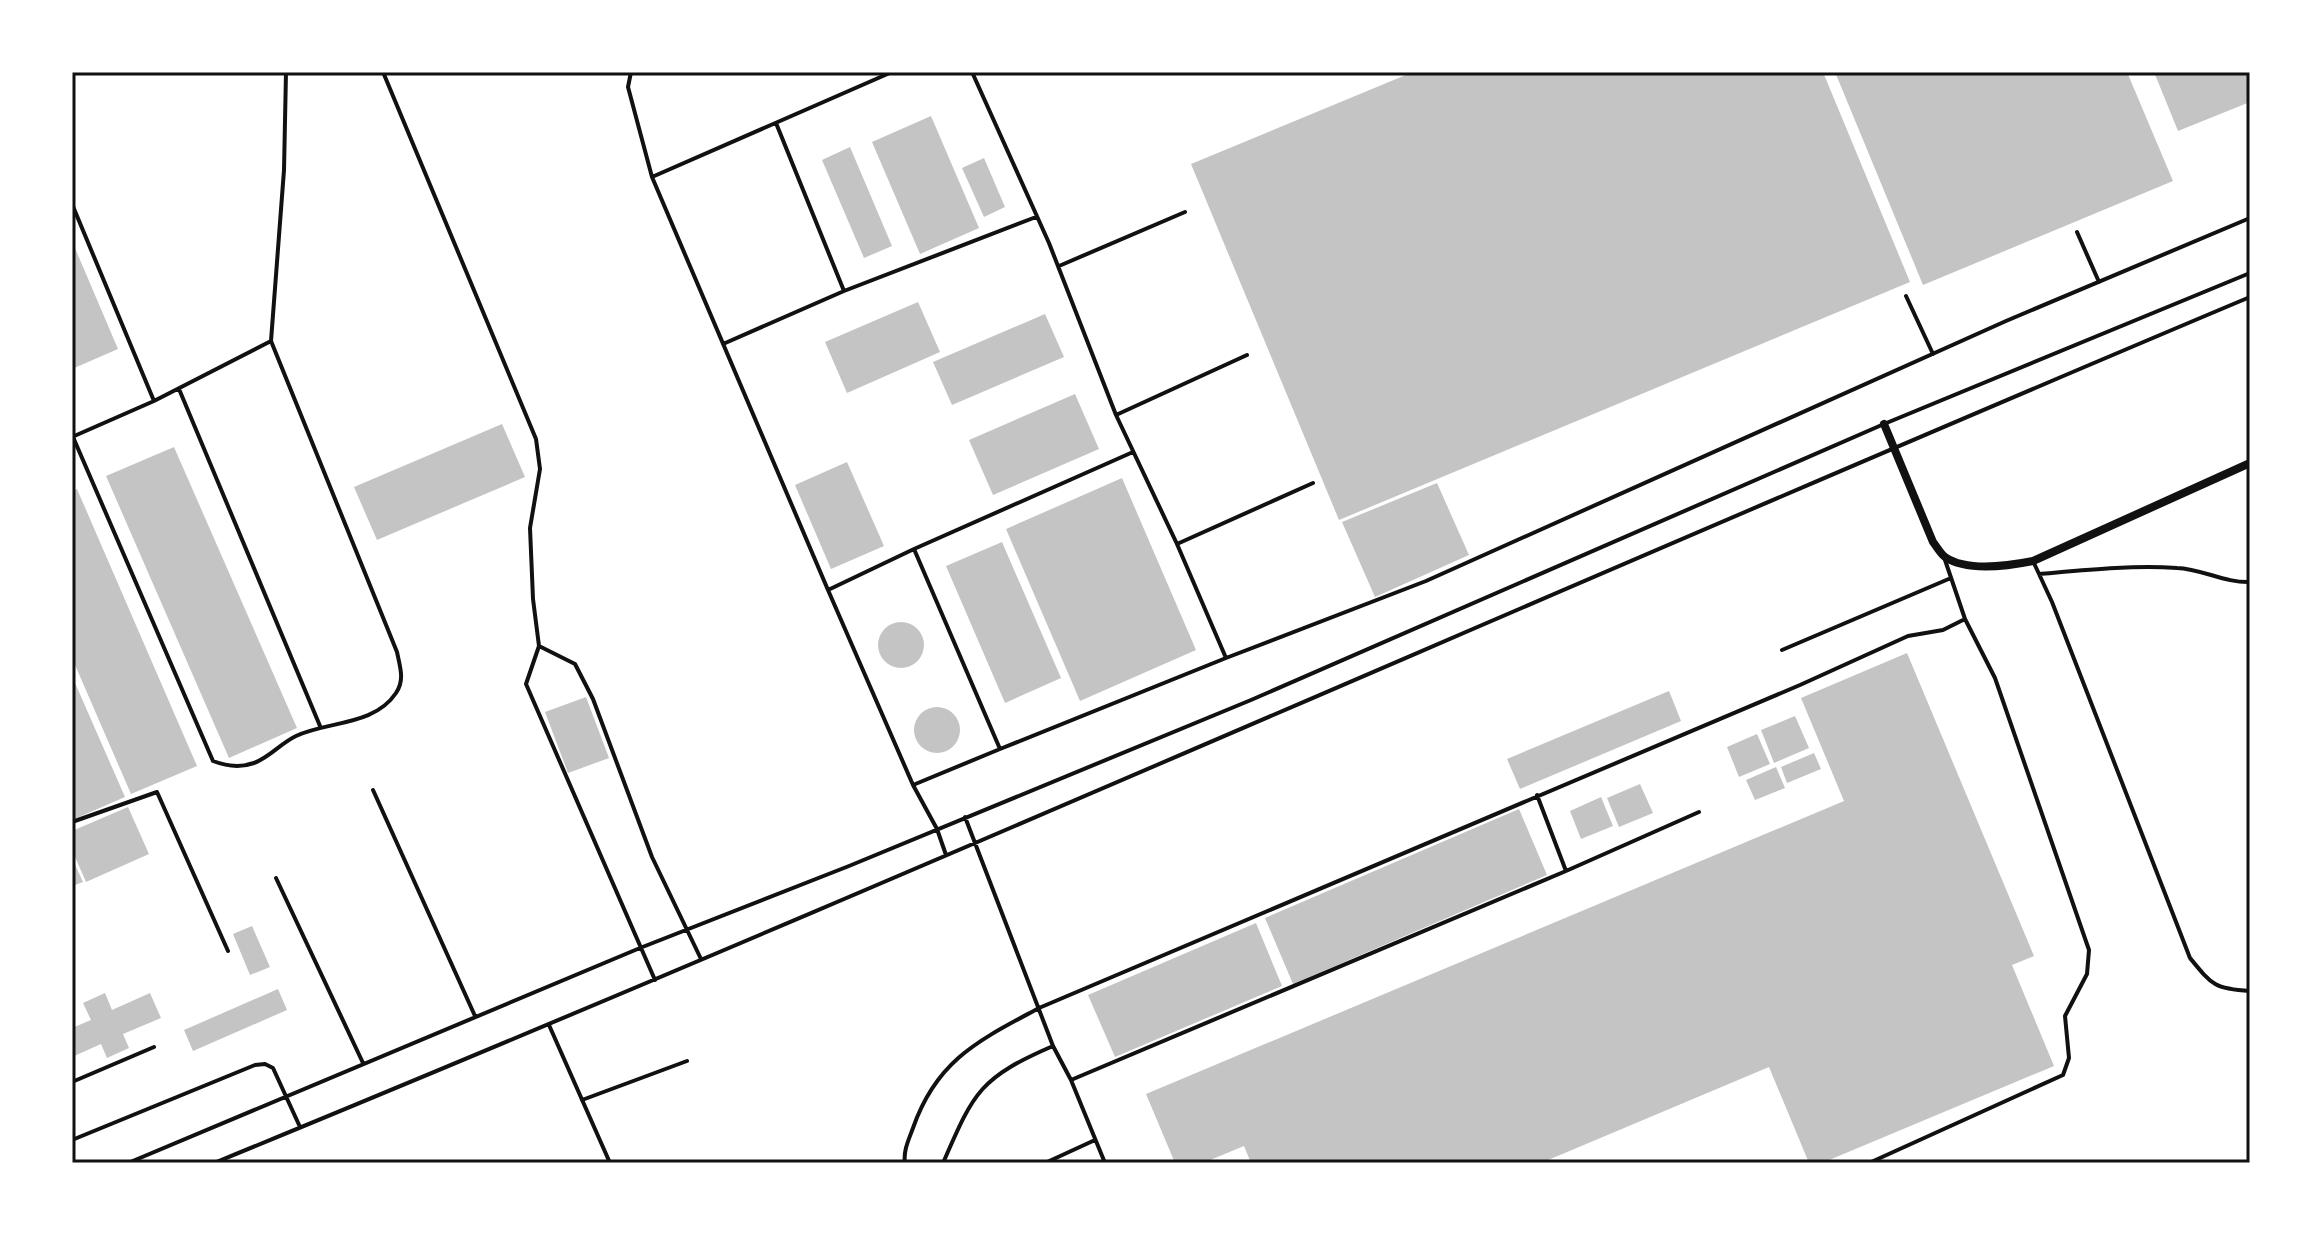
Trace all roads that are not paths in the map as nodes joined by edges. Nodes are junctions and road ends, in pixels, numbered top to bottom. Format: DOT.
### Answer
graph roads {
  1 [pos="286,72"];
  2 [pos="383,72"];
  3 [pos="631,72"];
  4 [pos="892,72"];
  5 [pos="972,72"];
  6 [pos="775,122"];
  7 [pos="652,177"];
  8 [pos="72,204"];
  9 [pos="1185,212"];
  10 [pos="1037,216"];
  11 [pos="2250,218"];
  12 [pos="2077,232"];
  13 [pos="1058,267"];
  14 [pos="2250,273"];
  15 [pos="2099,282"];
  16 [pos="844,291"];
  17 [pos="1906,296"];
  18 [pos="2250,297"];
  19 [pos="271,341"];
  20 [pos="723,344"];
  21 [pos="1933,354"];
  22 [pos="1247,355"];
  23 [pos="179,389"];
  24 [pos="154,401"];
  25 [pos="1116,415"];
  26 [pos="1884,424"];
  27 [pos="72,437"];
  28 [pos="1895,447"];
  29 [pos="1133,452"];
  30 [pos="2250,463"];
  31 [pos="1313,483"];
  32 [pos="1177,544"];
  33 [pos="914,549"];
  34 [pos="1943,556"];
  35 [pos="2033,561"];
  36 [pos="2039,574"];
  37 [pos="1951,578"];
  38 [pos="2250,582"];
  39 [pos="828,590"];
  40 [pos="1965,619"];
  41 [pos="539,646"];
  42 [pos="1782,650"];
  43 [pos="1226,658"];
  44 [pos="320,727"];
  45 [pos="1000,749"];
  46 [pos="913,785"];
  47 [pos="373,790"];
  48 [pos="1537,795"];
  49 [pos="1699,812"];
  50 [pos="965,817"];
  51 [pos="72,822"];
  52 [pos="937,829"];
  53 [pos="976,842"];
  54 [pos="946,855"];
  55 [pos="1566,871"];
  56 [pos="276,878"];
  57 [pos="687,930"];
  58 [pos="640,948"];
  59 [pos="228,951"];
  60 [pos="701,960"];
  61 [pos="655,980"];
  62 [pos="2250,991"];
  63 [pos="1039,1008"];
  64 [pos="475,1016"];
  65 [pos="549,1025"];
  66 [pos="1053,1046"];
  67 [pos="154,1047"];
  68 [pos="687,1061"];
  69 [pos="363,1063"];
  70 [pos="1071,1080"];
  71 [pos="72,1082"];
  72 [pos="287,1095"];
  73 [pos="582,1100"];
  74 [pos="301,1128"];
  75 [pos="72,1140"];
  76 [pos="1095,1140"];
  77 [pos="128,1163"];
  78 [pos="214,1163"];
  79 [pos="610,1163"];
  80 [pos="905,1163"];
  81 [pos="943,1163"];
  82 [pos="1045,1163"];
  83 [pos="1105,1163"];
  84 [pos="1869,1163"];
  1 -- 19 [label="lane"];
  2 -- 41 [label="lane"];
  3 -- 7 [label="lane"];
  4 -- 6 [label="lane"];
  5 -- 10 [label="lane"];
  6 -- 7 [label="lane"];
  6 -- 16 [label="lane"];
  7 -- 20 [label="lane"];
  8 -- 24 [label="lane"];
  9 -- 13 [label="lane"];
  10 -- 13 [label="lane"];
  10 -- 16 [label="lane"];
  11 -- 15 [label="lane"];
  12 -- 15 [label="lane"];
  13 -- 25 [label="lane"];
  14 -- 26 [label="lane"];
  15 -- 21 [label="lane"];
  16 -- 20 [label="lane"];
  17 -- 21 [label="lane"];
  18 -- 28 [label="lane"];
  19 -- 23 [label="lane"];
  19 -- 44 [label="lane"];
  20 -- 39 [label="lane"];
  21 -- 43 [label="lane"];
  22 -- 25 [label="lane"];
  23 -- 24 [label="lane"];
  23 -- 44 [label="lane"];
  24 -- 27 [label="lane"];
  25 -- 29 [label="lane"];
  26 -- 28 [label="street"];
  26 -- 50 [label="lane"];
  27 -- 44 [label="lane"];
  28 -- 34 [label="street"];
  28 -- 53 [label="lane"];
  29 -- 32 [label="lane"];
  29 -- 33 [label="lane"];
  30 -- 35 [label="street"];
  31 -- 32 [label="lane"];
  32 -- 43 [label="lane"];
  33 -- 39 [label="lane"];
  33 -- 45 [label="lane"];
  34 -- 35 [label="street"];
  34 -- 37 [label="lane"];
  35 -- 36 [label="lane"];
  36 -- 38 [label="lane"];
  36 -- 62 [label="lane"];
  37 -- 40 [label="lane"];
  37 -- 42 [label="lane"];
  39 -- 46 [label="lane"];
  40 -- 48 [label="lane"];
  40 -- 84 [label="lane"];
  41 -- 57 [label="lane"];
  41 -- 58 [label="lane"];
  43 -- 45 [label="lane"];
  45 -- 46 [label="lane"];
  46 -- 52 [label="lane"];
  47 -- 64 [label="lane"];
  48 -- 55 [label="lane"];
  48 -- 63 [label="lane"];
  49 -- 55 [label="lane"];
  50 -- 52 [label="lane"];
  50 -- 53 [label="lane"];
  51 -- 59 [label="lane"];
  52 -- 54 [label="lane"];
  52 -- 57 [label="lane"];
  53 -- 54 [label="lane"];
  53 -- 63 [label="lane"];
  54 -- 60 [label="lane"];
  55 -- 70 [label="lane"];
  56 -- 69 [label="lane"];
  57 -- 58 [label="lane"];
  57 -- 60 [label="lane"];
  58 -- 61 [label="lane"];
  58 -- 64 [label="lane"];
  60 -- 61 [label="lane"];
  61 -- 65 [label="lane"];
  63 -- 66 [label="lane"];
  63 -- 80 [label="lane"];
  64 -- 69 [label="lane"];
  65 -- 73 [label="lane"];
  65 -- 74 [label="lane"];
  66 -- 70 [label="lane"];
  66 -- 81 [label="lane"];
  67 -- 71 [label="lane"];
  68 -- 73 [label="lane"];
  69 -- 72 [label="lane"];
  70 -- 76 [label="lane"];
  72 -- 74 [label="lane"];
  72 -- 75 [label="lane"];
  72 -- 77 [label="lane"];
  73 -- 79 [label="lane"];
  74 -- 78 [label="lane"];
  76 -- 82 [label="lane"];
  76 -- 83 [label="lane"];
}
